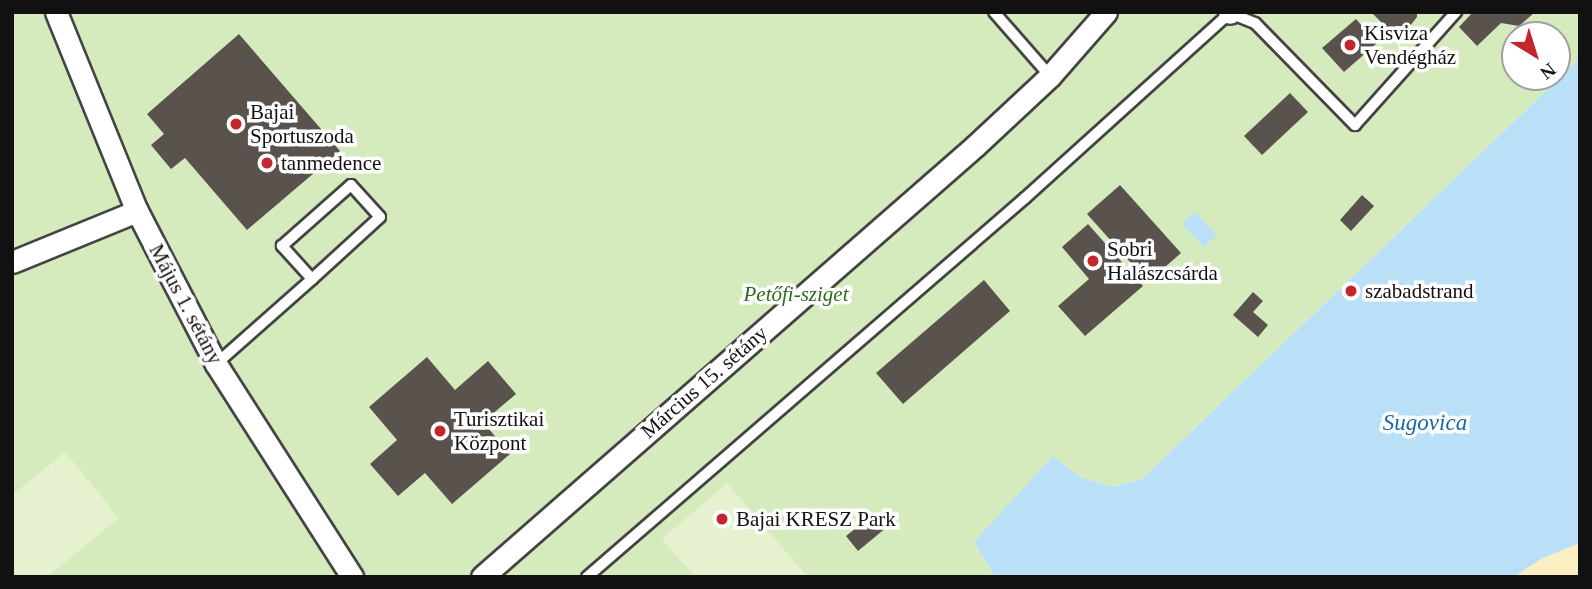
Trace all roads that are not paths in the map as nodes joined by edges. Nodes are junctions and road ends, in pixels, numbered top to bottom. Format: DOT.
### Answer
graph roads {
  1 [pos="56,12"];
  2 [pos="994,12"];
  3 [pos="1106,12"];
  4 [pos="1456,12"];
  5 [pos="1230,13"];
  6 [pos="1050,76"];
  7 [pos="136,211"];
  8 [pos="12,262"];
  9 [pos="312,279"];
  10 [pos="216,364"];
  11 [pos="352,577"];
  12 [pos="482,577"];
  13 [pos="587,577"];
  1 -- 7 [label="street, Május 1. sétány"];
  2 -- 6 [label="lane"];
  3 -- 6 [label="street, Március 15. sétány"];
  4 -- 5 [label="lane"];
  5 -- 13 [label="lane"];
  6 -- 12 [label="street, Március 15. sétány"];
  7 -- 8 [label="street"];
  7 -- 10 [label="street, Május 1. sétány"];
  9 -- 9 [label="lane"];
  9 -- 10 [label="lane"];
  10 -- 11 [label="street, Május 1. sétány"];
}
